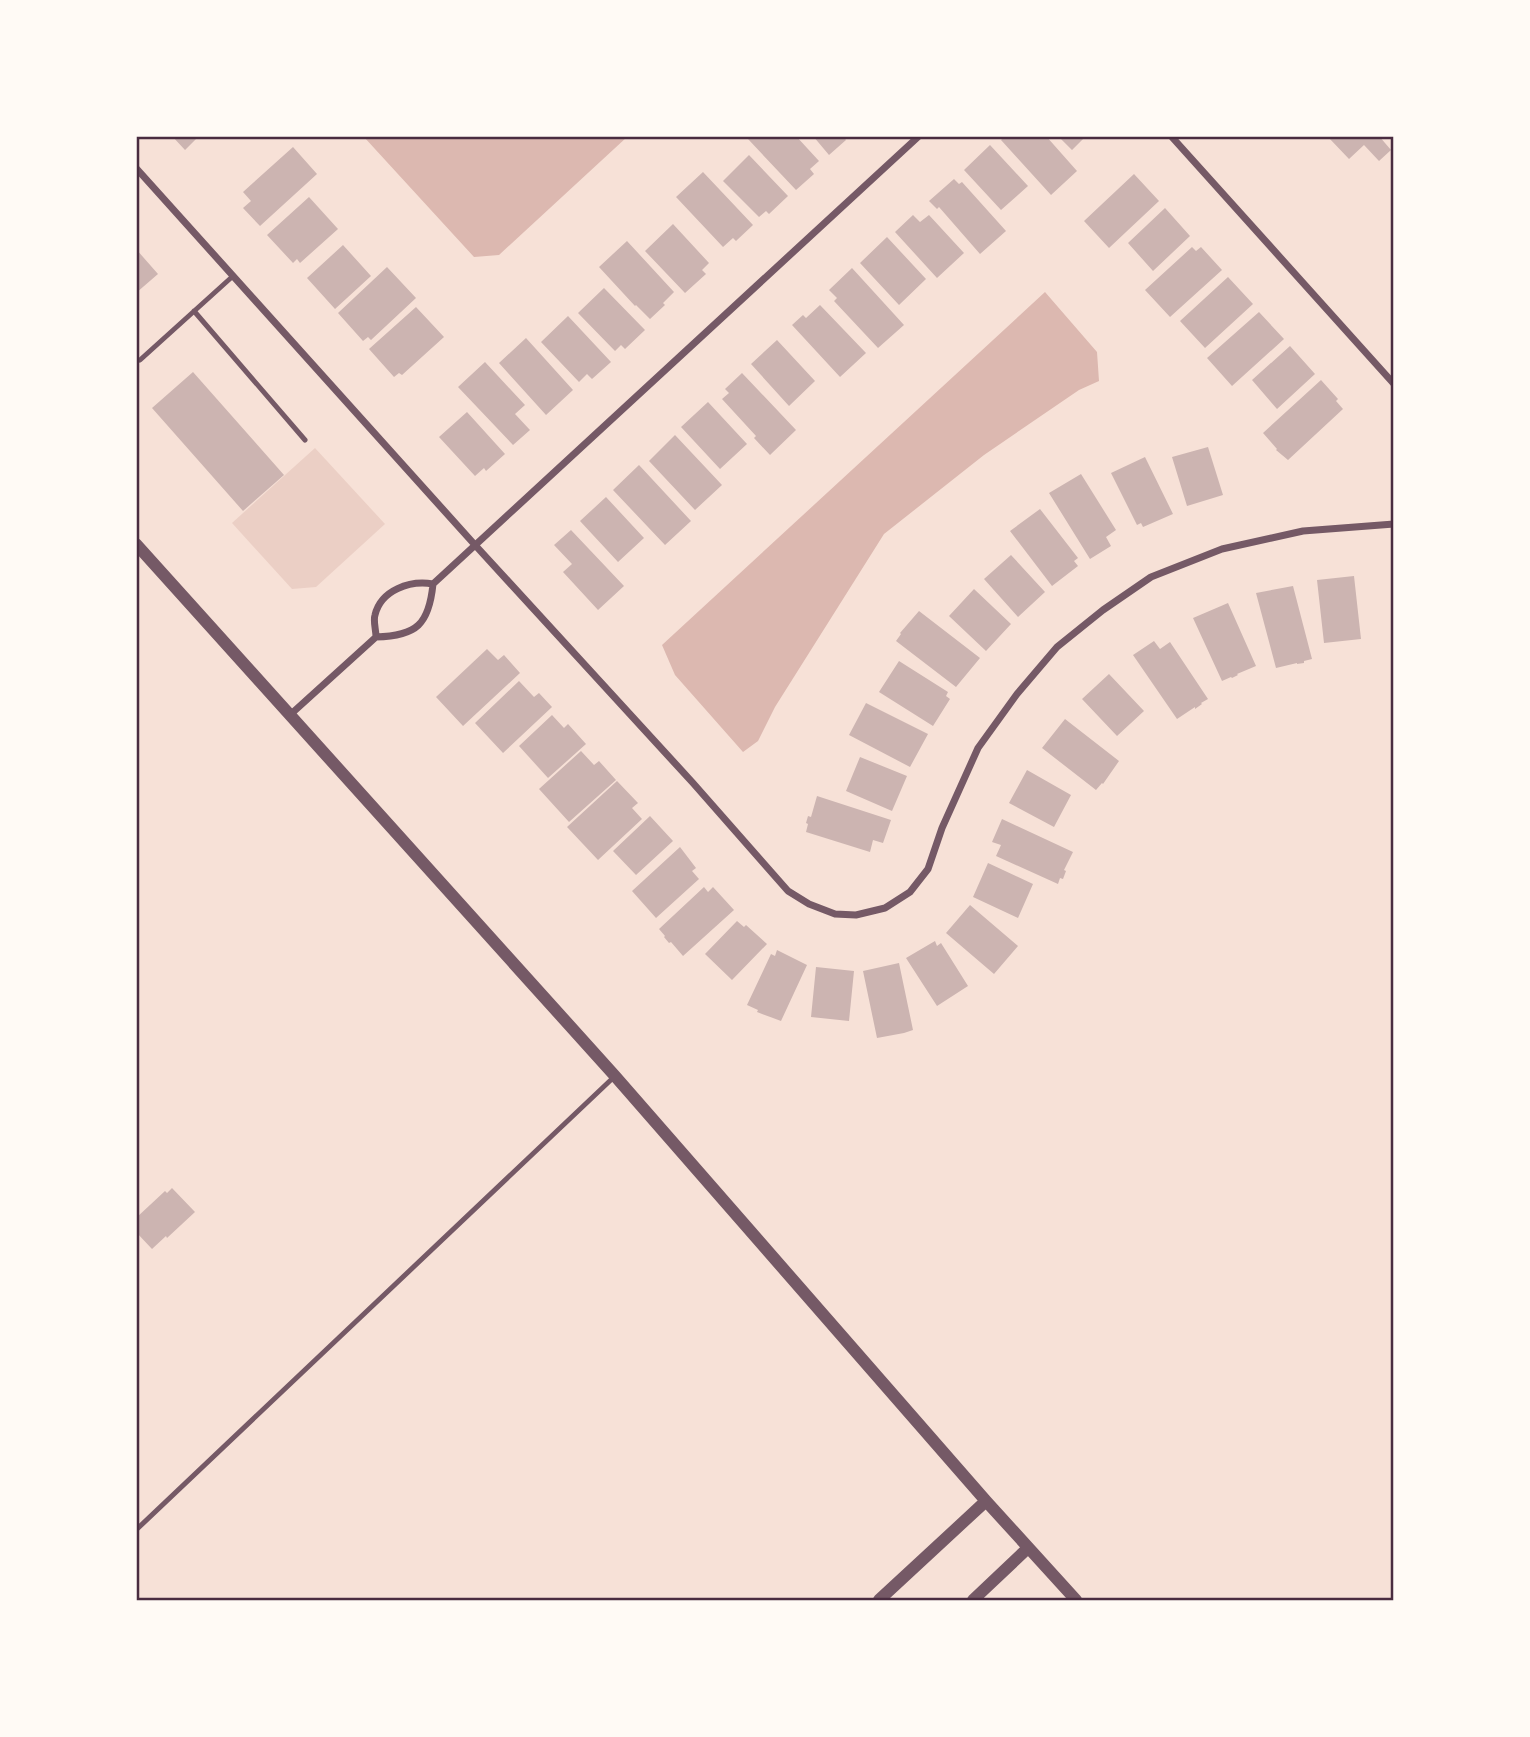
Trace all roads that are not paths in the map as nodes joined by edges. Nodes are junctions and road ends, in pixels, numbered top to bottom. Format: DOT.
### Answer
graph roads {
  1 [pos="919,136"];
  2 [pos="1171,136"];
  3 [pos="136,168"];
  4 [pos="233,276"];
  5 [pos="194,312"];
  6 [pos="140,360"];
  7 [pos="1394,384"];
  8 [pos="305,440"];
  9 [pos="1394,523"];
  10 [pos="136,544"];
  11 [pos="475,545"];
  12 [pos="433,584"];
  13 [pos="376,637"];
  14 [pos="291,714"];
  15 [pos="615,1076"];
  16 [pos="986,1501"];
  17 [pos="136,1530"];
  18 [pos="1028,1548"];
  19 [pos="879,1601"];
  20 [pos="973,1601"];
  21 [pos="1076,1601"];
  1 -- 11 [label="street"];
  2 -- 7 [label="street"];
  3 -- 4 [label="street"];
  4 -- 5 [label="lane"];
  4 -- 11 [label="street"];
  5 -- 6 [label="lane"];
  5 -- 8 [label="lane"];
  9 -- 11 [label="street"];
  10 -- 14 [label="street"];
  11 -- 12 [label="street"];
  12 -- 13 [label="street"];
  12 -- 13 [label="street"];
  13 -- 14 [label="street"];
  14 -- 15 [label="street"];
  15 -- 16 [label="street"];
  15 -- 17 [label="lane"];
  16 -- 18 [label="street"];
  16 -- 19 [label="street"];
  18 -- 20 [label="street"];
  18 -- 21 [label="street"];
}
